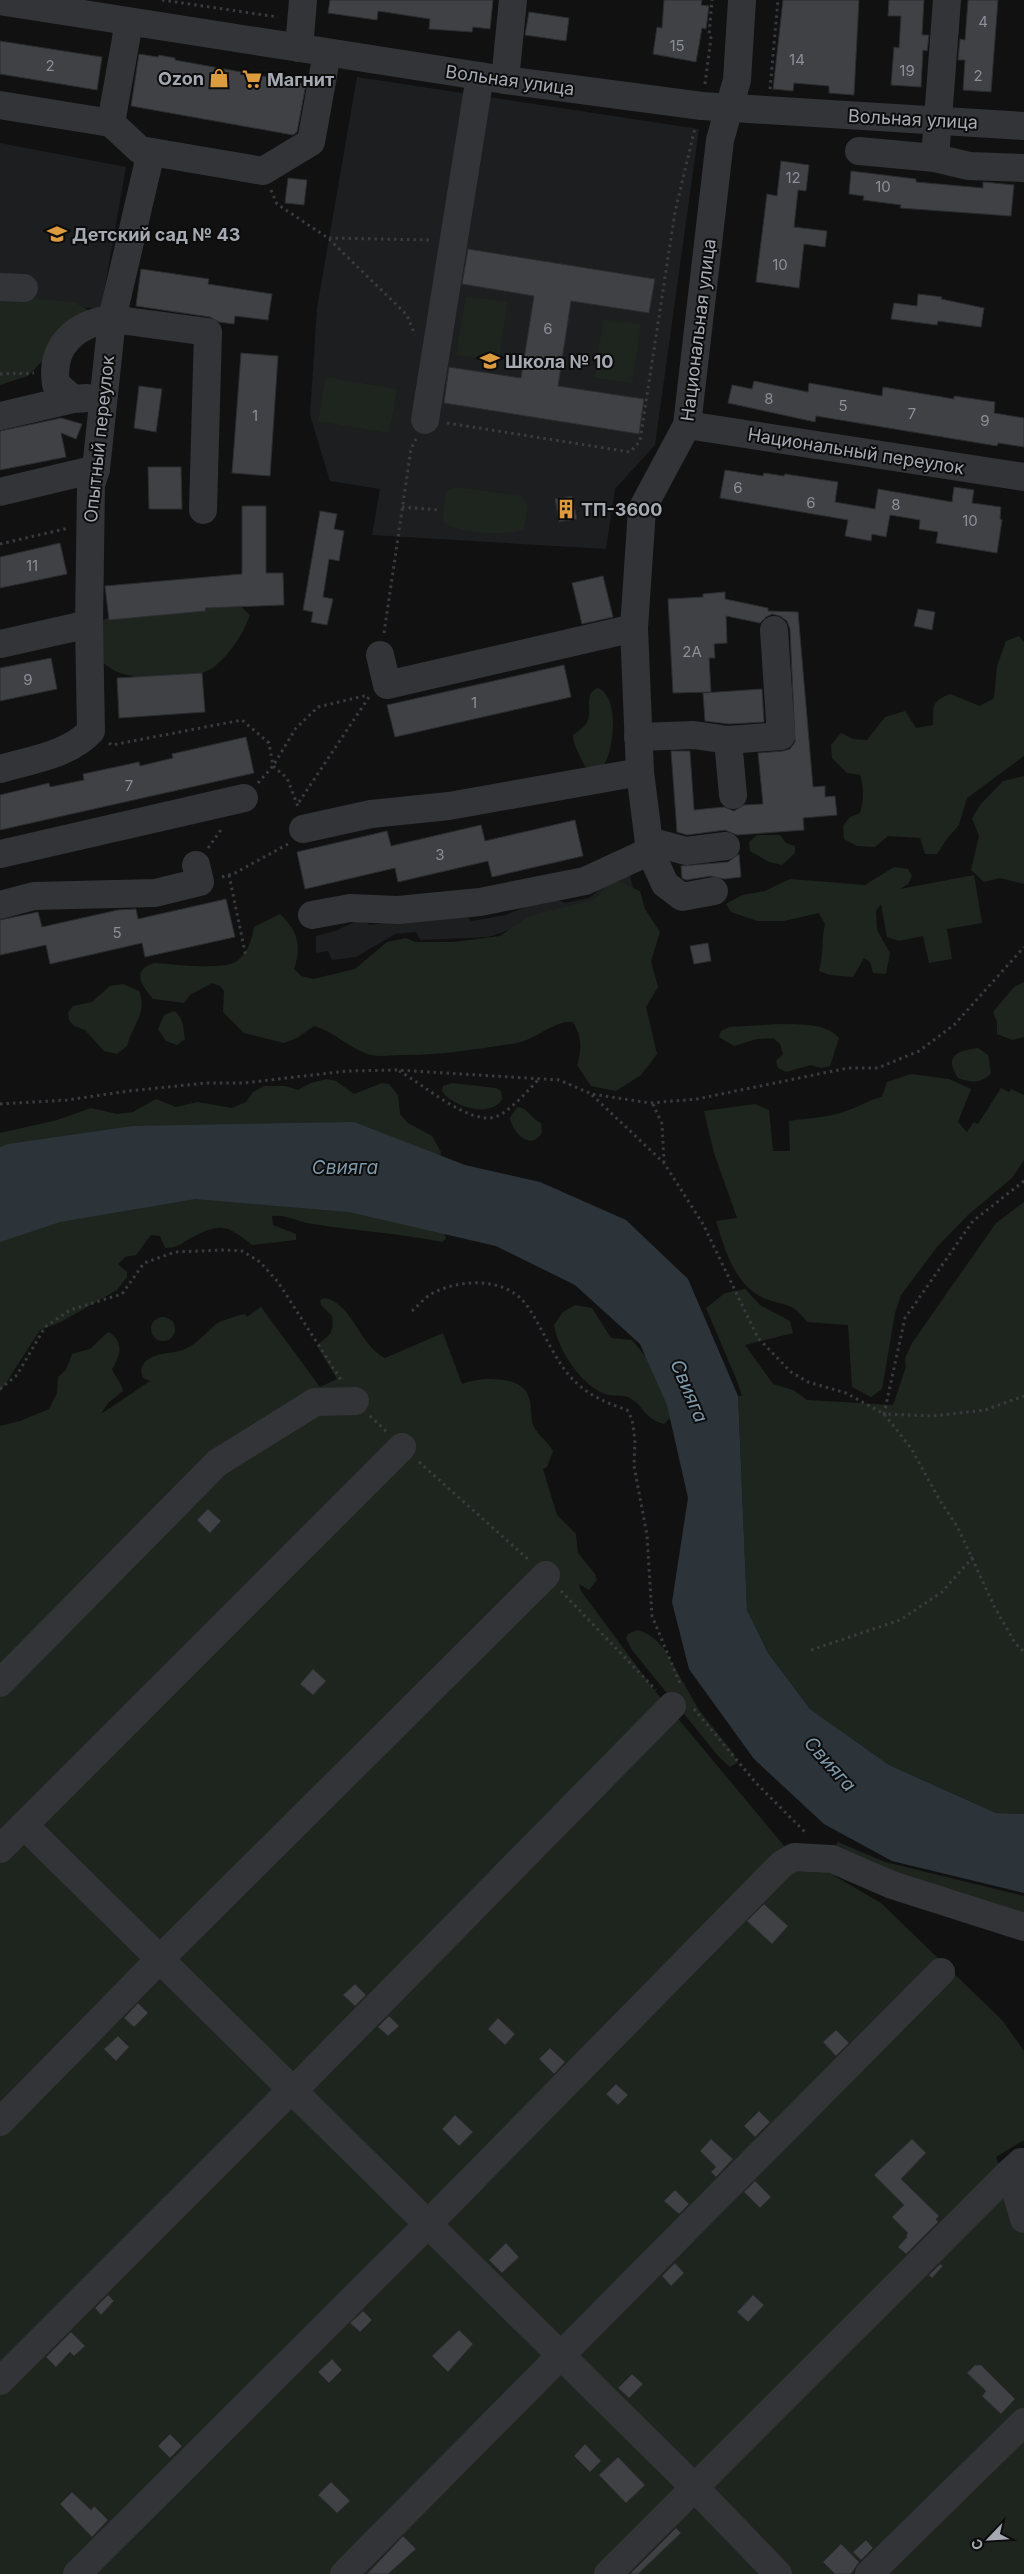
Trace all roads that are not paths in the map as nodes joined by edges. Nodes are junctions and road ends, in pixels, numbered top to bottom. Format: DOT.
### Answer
graph roads {
  1 [pos="513,0"];
  2 [pos="742,0"];
  3 [pos="947,0"];
  4 [pos="0,1"];
  5 [pos="99,9"];
  6 [pos="302,10"];
  7 [pos="129,22"];
  8 [pos="299,48"];
  9 [pos="327,53"];
  10 [pos="492,78"];
  11 [pos="0,105"];
  12 [pos="728,108"];
  13 [pos="938,121"];
  14 [pos="111,123"];
  15 [pos="1024,126"];
  16 [pos="859,151"];
  17 [pos="151,152"];
  18 [pos="935,158"];
  19 [pos="1024,168"];
  20 [pos="112,319"];
  21 [pos="104,398"];
  22 [pos="73,399"];
  23 [pos="0,416"];
  24 [pos="425,420"];
  25 [pos="687,425"];
  26 [pos="96,469"];
  27 [pos="1024,477"];
  28 [pos="0,492"];
  29 [pos="203,510"];
  30 [pos="88,624"];
  31 [pos="634,628"];
  32 [pos="774,630"];
  33 [pos="0,644"];
  34 [pos="380,655"];
  35 [pos="638,738"];
  36 [pos="728,740"];
  37 [pos="0,769"];
  38 [pos="640,772"];
  39 [pos="732,795"];
  40 [pos="244,798"];
  41 [pos="302,828"];
  42 [pos="649,846"];
  43 [pos="726,846"];
  44 [pos="0,854"];
  45 [pos="198,874"];
  46 [pos="714,891"];
  47 [pos="0,905"];
  48 [pos="312,915"];
  49 [pos="355,1401"];
  50 [pos="402,1447"];
  51 [pos="546,1575"];
  52 [pos="0,1683"];
  53 [pos="681,1700"];
  54 [pos="24,1825"];
  55 [pos="0,1849"];
  56 [pos="1024,1927"];
  57 [pos="160,1959"];
  58 [pos="941,1972"];
  59 [pos="291,2090"];
  60 [pos="0,2122"];
  61 [pos="1017,2165"];
  62 [pos="1024,2219"];
  63 [pos="428,2224"];
  64 [pos="562,2356"];
  65 [pos="0,2381"];
  66 [pos="1024,2422"];
  67 [pos="694,2487"];
  68 [pos="77,2574"];
  69 [pos="344,2574"];
  70 [pos="608,2574"];
  71 [pos="778,2574"];
  72 [pos="869,2574"];
  1 -- 10 [label="street"];
  2 -- 12 [label="street, Национальная улица"];
  3 -- 13 [label="street"];
  4 -- 5 [label="street, Вольная улица"];
  5 -- 7 [label="street, Вольная улица"];
  6 -- 8 [label="street"];
  7 -- 8 [label="street, Вольная улица"];
  7 -- 14 [label="street"];
  8 -- 9 [label="street, Вольная улица"];
  9 -- 10 [label="street, Вольная улица"];
  9 -- 17 [label="street"];
  10 -- 12 [label="street, Вольная улица"];
  10 -- 24 [label="street"];
  11 -- 14 [label="street"];
  12 -- 13 [label="street, Вольная улица"];
  12 -- 25 [label="street, Национальная улица"];
  13 -- 15 [label="street, Вольная улица"];
  13 -- 18 [label="street"];
  14 -- 17 [label="street"];
  16 -- 18 [label="street"];
  17 -- 20 [label="street, Опытный переулок"];
  18 -- 19 [label="street"];
  20 -- 21 [label="street, Опытный переулок"];
  20 -- 22 [label="street"];
  20 -- 29 [label="street"];
  21 -- 22 [label="street"];
  21 -- 26 [label="street, Опытный переулок"];
  22 -- 23 [label="street"];
  25 -- 27 [label="street, Национальный переулок"];
  25 -- 31 [label="street, Национальная улица"];
  26 -- 28 [label="street"];
  26 -- 30 [label="street, Опытный переулок"];
  30 -- 33 [label="street"];
  30 -- 37 [label="street, Опытный переулок"];
  31 -- 34 [label="street"];
  31 -- 35 [label="street, Национальная улица"];
  32 -- 36 [label="street"];
  35 -- 36 [label="street"];
  35 -- 38 [label="street, Национальная улица"];
  36 -- 39 [label="street"];
  38 -- 41 [label="street"];
  38 -- 42 [label="street, Национальная улица"];
  40 -- 44 [label="street"];
  42 -- 43 [label="street"];
  42 -- 46 [label="street, Национальная улица"];
  42 -- 48 [label="street"];
  45 -- 47 [label="street"];
  49 -- 52 [label="street"];
  50 -- 54 [label="street"];
  51 -- 57 [label="street"];
  53 -- 59 [label="street"];
  54 -- 55 [label="street"];
  54 -- 57 [label="street"];
  56 -- 63 [label="street"];
  57 -- 59 [label="street"];
  57 -- 60 [label="street"];
  58 -- 64 [label="street"];
  59 -- 63 [label="street"];
  59 -- 65 [label="street"];
  61 -- 62 [label="street"];
  61 -- 67 [label="street"];
  63 -- 64 [label="street"];
  63 -- 68 [label="street"];
  64 -- 67 [label="street"];
  64 -- 69 [label="street"];
  66 -- 72 [label="street"];
  67 -- 70 [label="street"];
  67 -- 71 [label="street"];
}
